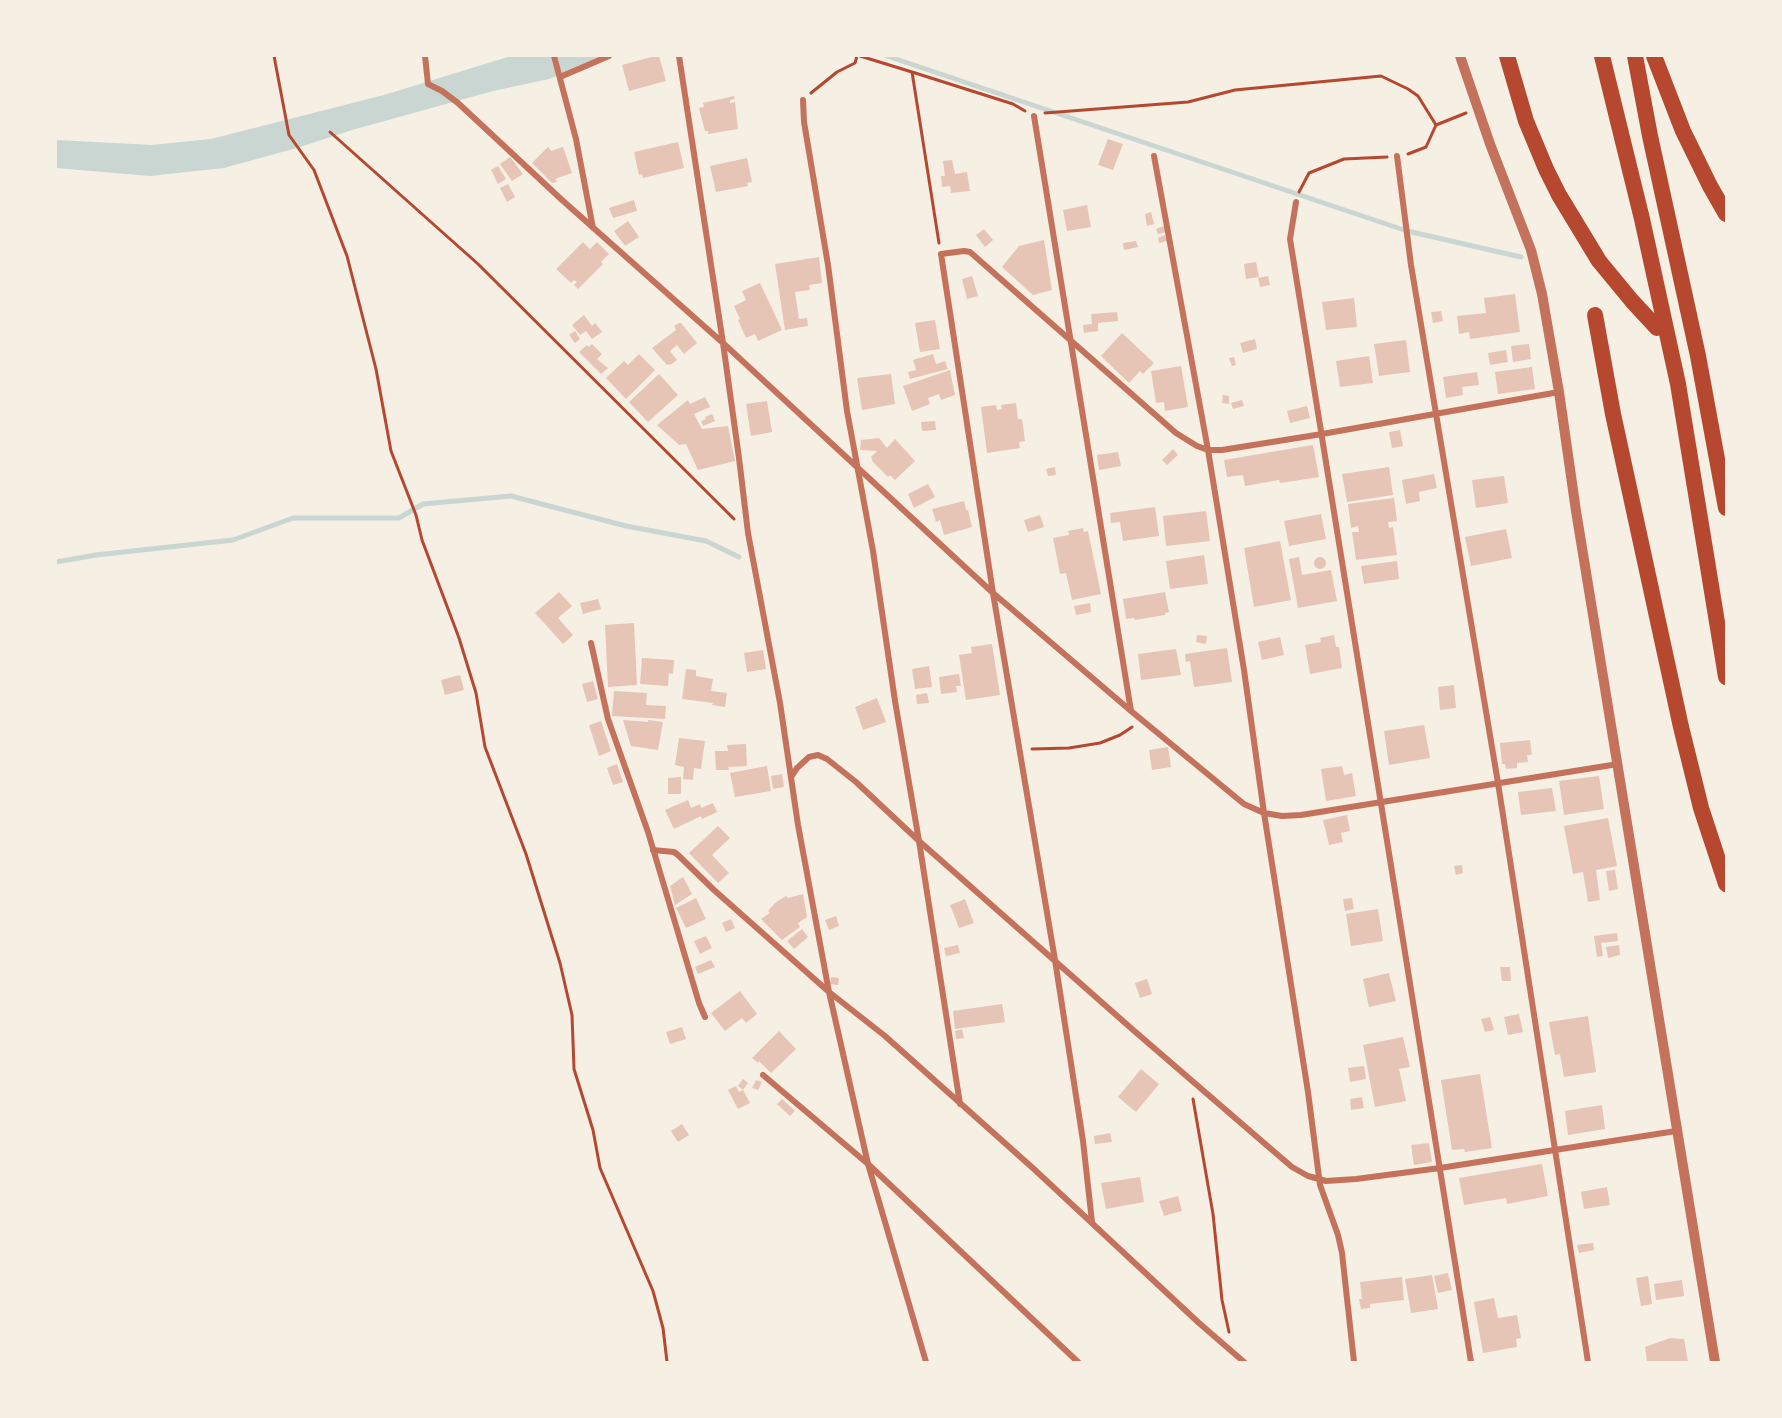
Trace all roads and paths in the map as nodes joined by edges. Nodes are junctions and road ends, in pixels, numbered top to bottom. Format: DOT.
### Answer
graph roads {
  1 [pos="274,56"];
  2 [pos="425,56"];
  3 [pos="554,56"];
  4 [pos="609,56"];
  5 [pos="679,56"];
  6 [pos="858,56"];
  7 [pos="1460,56"];
  8 [pos="1507,56"];
  9 [pos="1602,56"];
  10 [pos="1635,56"];
  11 [pos="1654,56"];
  12 [pos="912,72"];
  13 [pos="560,77"];
  14 [pos="803,100"];
  15 [pos="1478,109"];
  16 [pos="1034,116"];
  17 [pos="1436,125"];
  18 [pos="330,132"];
  19 [pos="1154,156"];
  20 [pos="1397,156"];
  21 [pos="1296,202"];
  22 [pos="1726,214"];
  23 [pos="594,229"];
  24 [pos="941,254"];
  25 [pos="1595,315"];
  26 [pos="1657,328"];
  27 [pos="1071,340"];
  28 [pos="723,343"];
  29 [pos="1559,392"];
  30 [pos="1435,415"];
  31 [pos="1322,434"];
  32 [pos="1208,450"];
  33 [pos="858,468"];
  34 [pos="1726,508"];
  35 [pos="748,533"];
  36 [pos="993,593"];
  37 [pos="591,643"];
  38 [pos="1726,677"];
  39 [pos="1131,711"];
  40 [pos="1018,746"];
  41 [pos="1618,764"];
  42 [pos="791,777"];
  43 [pos="1498,783"];
  44 [pos="1381,802"];
  45 [pos="1264,813"];
  46 [pos="919,841"];
  47 [pos="653,850"];
  48 [pos="1726,884"];
  49 [pos="1055,960"];
  50 [pos="829,992"];
  51 [pos="705,1017"];
  52 [pos="763,1075"];
  53 [pos="1191,1079"];
  54 [pos="960,1104"];
  55 [pos="1676,1131"];
  56 [pos="1555,1149"];
  57 [pos="867,1164"];
  58 [pos="1440,1168"];
  59 [pos="1320,1180"];
  60 [pos="1092,1222"];
  61 [pos="1234,1355"];
  62 [pos="667,1362"];
  63 [pos="926,1362"];
  64 [pos="1078,1362"];
  65 [pos="1244,1362"];
  66 [pos="1354,1362"];
  67 [pos="1471,1362"];
  68 [pos="1588,1362"];
  69 [pos="1714,1362"];
  1 -- 62 [label="path"];
  2 -- 23 [label="street"];
  3 -- 13 [label="street"];
  4 -- 13 [label="street"];
  5 -- 28 [label="street"];
  6 -- 12 [label="path"];
  6 -- 14 [label="path"];
  7 -- 15 [label="street"];
  8 -- 26 [label="highway"];
  9 -- 38 [label="highway"];
  10 -- 34 [label="highway"];
  11 -- 22 [label="highway"];
  12 -- 16 [label="path"];
  12 -- 24 [label="path"];
  13 -- 23 [label="street"];
  14 -- 33 [label="street"];
  15 -- 17 [label="path"];
  15 -- 29 [label="street"];
  16 -- 17 [label="path"];
  16 -- 27 [label="street"];
  17 -- 20 [label="path"];
  18 -- 35 [label="path"];
  19 -- 32 [label="street"];
  20 -- 21 [label="path"];
  20 -- 30 [label="street"];
  21 -- 31 [label="street"];
  23 -- 28 [label="street"];
  24 -- 27 [label="street"];
  24 -- 36 [label="street"];
  25 -- 48 [label="highway"];
  27 -- 32 [label="street"];
  27 -- 39 [label="street"];
  28 -- 33 [label="street"];
  28 -- 35 [label="street"];
  29 -- 30 [label="street"];
  29 -- 41 [label="street"];
  30 -- 31 [label="street"];
  30 -- 43 [label="street"];
  31 -- 32 [label="street"];
  31 -- 44 [label="street"];
  32 -- 45 [label="street"];
  33 -- 36 [label="street"];
  33 -- 46 [label="street"];
  35 -- 42 [label="street"];
  36 -- 39 [label="street"];
  36 -- 40 [label="street"];
  37 -- 47 [label="street"];
  39 -- 40 [label="path"];
  39 -- 45 [label="street"];
  40 -- 49 [label="street"];
  41 -- 43 [label="street"];
  41 -- 55 [label="street"];
  42 -- 46 [label="street"];
  42 -- 50 [label="street"];
  43 -- 44 [label="street"];
  43 -- 56 [label="street"];
  44 -- 45 [label="street"];
  44 -- 58 [label="street"];
  45 -- 59 [label="street"];
  46 -- 49 [label="street"];
  46 -- 54 [label="street"];
  47 -- 50 [label="street"];
  47 -- 51 [label="street"];
  49 -- 53 [label="street"];
  49 -- 60 [label="street"];
  50 -- 54 [label="street"];
  50 -- 57 [label="street"];
  52 -- 57 [label="street"];
  53 -- 59 [label="street"];
  53 -- 61 [label="path"];
  54 -- 60 [label="street"];
  55 -- 56 [label="street"];
  55 -- 69 [label="street"];
  56 -- 58 [label="street"];
  56 -- 68 [label="street"];
  57 -- 63 [label="street"];
  57 -- 64 [label="street"];
  58 -- 59 [label="street"];
  58 -- 67 [label="street"];
  59 -- 66 [label="street"];
  60 -- 61 [label="street"];
  61 -- 65 [label="street"];
}
